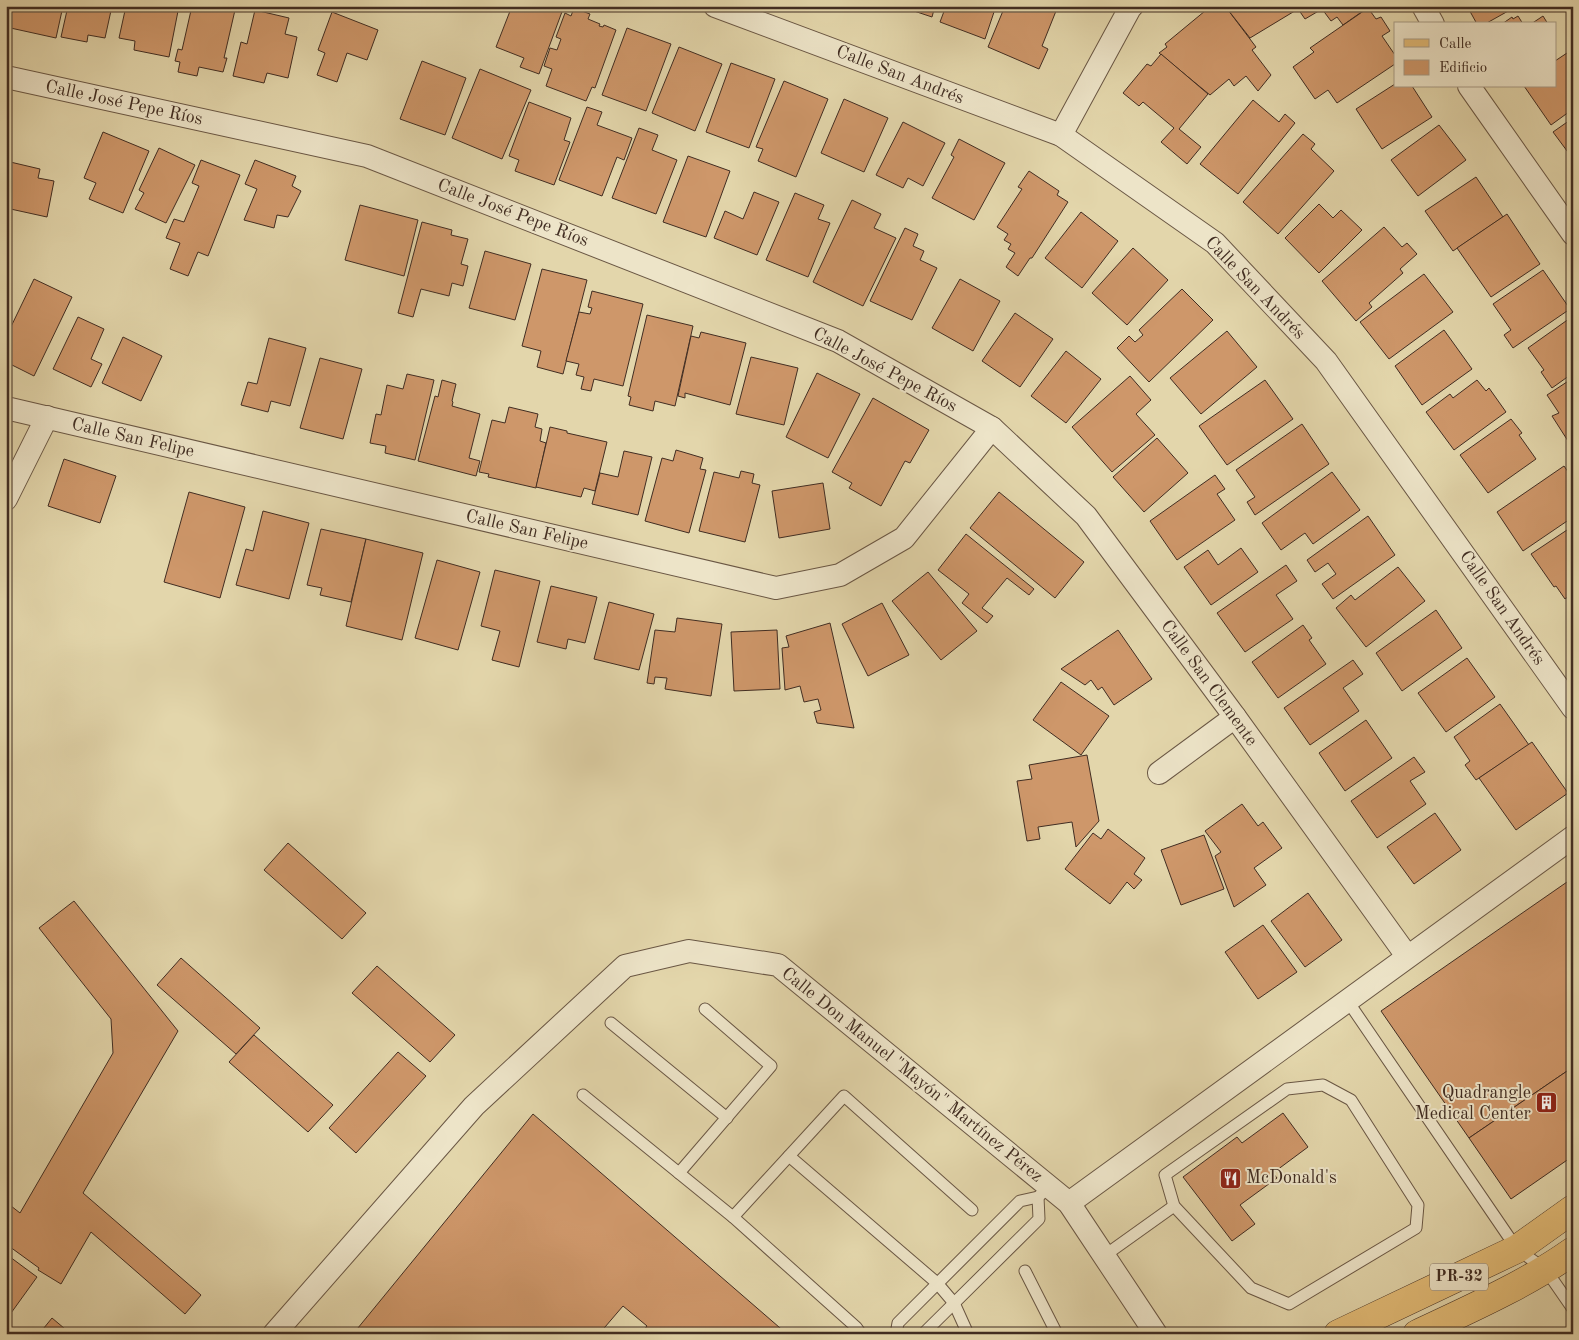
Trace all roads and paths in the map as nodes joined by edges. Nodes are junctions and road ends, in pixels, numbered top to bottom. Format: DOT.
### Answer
graph roads {
  1 [pos="1132,6"];
  2 [pos="1423,6"];
  3 [pos="726,8"];
  4 [pos="1432,22"];
  5 [pos="6,77"];
  6 [pos="1469,88"];
  7 [pos="1061,135"];
  8 [pos="1573,234"];
  9 [pos="6,408"];
  10 [pos="47,417"];
  11 [pos="992,428"];
  12 [pos="6,499"];
  13 [pos="1573,708"];
  14 [pos="1235,717"];
  15 [pos="1159,773"];
  16 [pos="1573,837"];
  17 [pos="1406,956"];
  18 [pos="1347,1000"];
  19 [pos="705,1009"];
  20 [pos="611,1023"];
  21 [pos="583,1095"];
  22 [pos="727,1118"];
  23 [pos="789,1156"];
  24 [pos="679,1173"];
  25 [pos="1044,1192"];
  26 [pos="1069,1203"];
  27 [pos="1174,1206"];
  28 [pos="1573,1209"];
  29 [pos="972,1210"];
  30 [pos="733,1218"];
  31 [pos="1518,1249"];
  32 [pos="1573,1251"];
  33 [pos="1104,1256"];
  34 [pos="1546,1270"];
  35 [pos="1025,1271"];
  36 [pos="937,1283"];
  37 [pos="954,1303"];
  38 [pos="1573,1309"];
  39 [pos="274,1334"];
  40 [pos="861,1334"];
  41 [pos="896,1334"];
  42 [pos="923,1334"];
  43 [pos="968,1334"];
  44 [pos="1057,1334"];
  45 [pos="1156,1334"];
  46 [pos="1338,1334"];
  47 [pos="1417,1334"];
  1 -- 7 [label="street"];
  2 -- 4 [label="street"];
  3 -- 7 [label="street, Calle San Andrés"];
  5 -- 11 [label="street, Calle José Pepe Ríos"];
  6 -- 8 [label="street"];
  7 -- 13 [label="street, Calle San Andrés"];
  9 -- 10 [label="street, Calle San Felipe"];
  10 -- 11 [label="street, Calle San Felipe"];
  10 -- 12 [label="street"];
  11 -- 14 [label="street, Calle San Clemente"];
  14 -- 15 [label="street"];
  14 -- 17 [label="street, Calle San Clemente"];
  16 -- 17 [label="street"];
  17 -- 18 [label="street"];
  18 -- 26 [label="street"];
  18 -- 31 [label="lane"];
  19 -- 22 [label="lane"];
  20 -- 22 [label="lane"];
  21 -- 24 [label="lane"];
  22 -- 24 [label="lane"];
  23 -- 29 [label="lane"];
  23 -- 30 [label="lane"];
  23 -- 36 [label="lane"];
  24 -- 30 [label="lane"];
  25 -- 26 [label="street, Calle Don Manuel \"Mayón\" Martínez Pérez"];
  25 -- 36 [label="lane"];
  25 -- 37 [label="lane"];
  25 -- 39 [label="street, Calle Don Manuel \"Mayón\" Martínez Pérez"];
  26 -- 33 [label="street, Calle Don Manuel \"Mayón\" Martínez Pérez"];
  27 -- 27 [label="lane"];
  27 -- 33 [label="lane"];
  28 -- 31 [label="main road, PR-32"];
  30 -- 40 [label="lane"];
  31 -- 34 [label="lane"];
  31 -- 46 [label="main road, PR-32"];
  32 -- 34 [label="main road, PR-32"];
  33 -- 45 [label="street, Calle Don Manuel \"Mayón\" Martínez Pérez"];
  34 -- 38 [label="lane"];
  34 -- 47 [label="main road, PR-32"];
  35 -- 44 [label="lane"];
  36 -- 37 [label="lane"];
  36 -- 41 [label="lane"];
  37 -- 42 [label="lane"];
  37 -- 43 [label="lane"];
}
